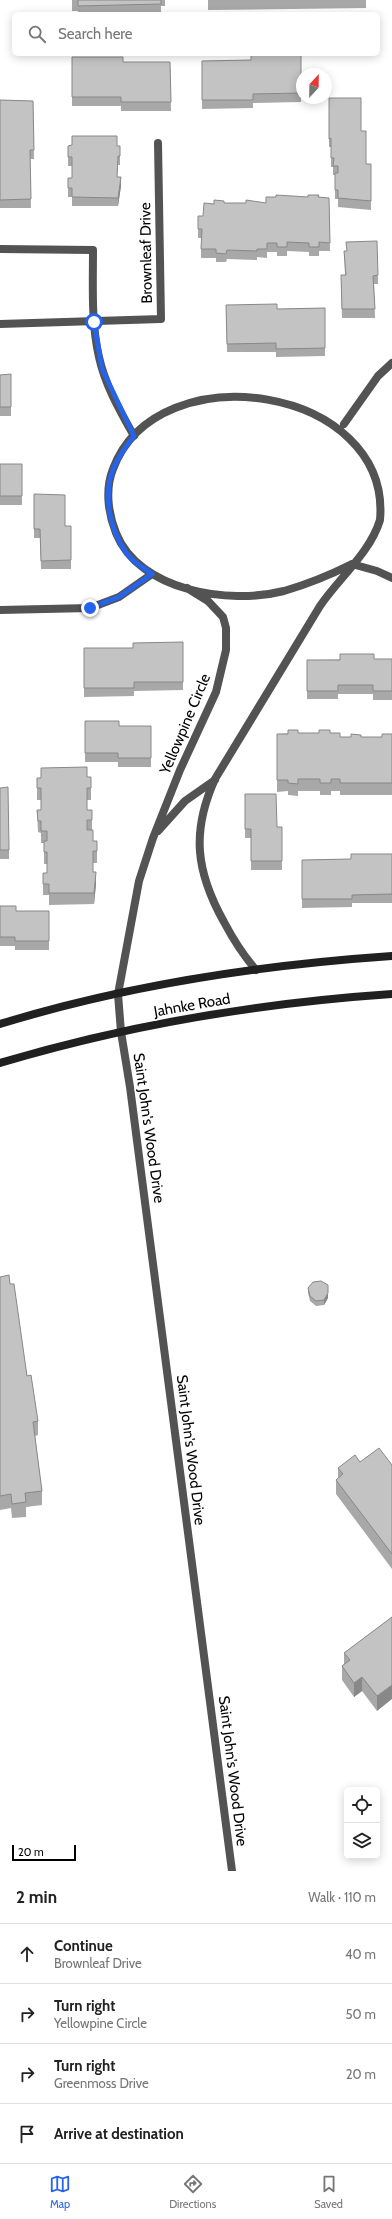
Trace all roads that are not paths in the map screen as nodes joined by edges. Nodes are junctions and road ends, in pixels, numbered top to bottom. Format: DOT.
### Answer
graph roads {
  1 [pos="158,144"];
  2 [pos="0,249"];
  3 [pos="94,322"];
  4 [pos="0,324"];
  5 [pos="392,363"];
  6 [pos="134,436"];
  7 [pos="378,463"];
  8 [pos="352,564"];
  9 [pos="152,574"];
  10 [pos="392,578"];
  11 [pos="187,588"];
  12 [pos="0,610"];
  13 [pos="215,779"];
  14 [pos="153,838"];
  15 [pos="392,956"];
  16 [pos="256,970"];
  17 [pos="118,994"];
  18 [pos="392,994"];
  19 [pos="0,1024"];
  20 [pos="121,1032"];
  21 [pos="0,1063"];
  22 [pos="232,1871"];
  1 -- 3 [label="street, Brownleaf Drive"];
  2 -- 3 [label="street"];
  3 -- 4 [label="street, Brownleaf Drive"];
  3 -- 6 [label="street"];
  5 -- 6 [label="street, Yellowpine Circle"];
  6 -- 9 [label="street, Yellowpine Circle"];
  7 -- 8 [label="street, Yellowpine Circle"];
  8 -- 10 [label="street"];
  8 -- 11 [label="street, Yellowpine Circle"];
  8 -- 13 [label="street, Yellowpine Circle"];
  9 -- 11 [label="street, Yellowpine Circle"];
  9 -- 12 [label="street"];
  11 -- 14 [label="street, Yellowpine Circle"];
  13 -- 14 [label="street, Yellowpine Circle"];
  13 -- 16 [label="street, Yellowpine Circle"];
  14 -- 17 [label="street, Yellowpine Circle"];
  15 -- 16 [label="main road, Jahnke Road"];
  16 -- 17 [label="main road, Jahnke Road"];
  17 -- 19 [label="main road, Jahnke Road"];
  17 -- 20 [label="street, Yellowpine Circle"];
  18 -- 20 [label="main road, Jahnke Road"];
  20 -- 21 [label="main road, Jahnke Road"];
  20 -- 22 [label="street, Saint John's Wood Drive"];
}
